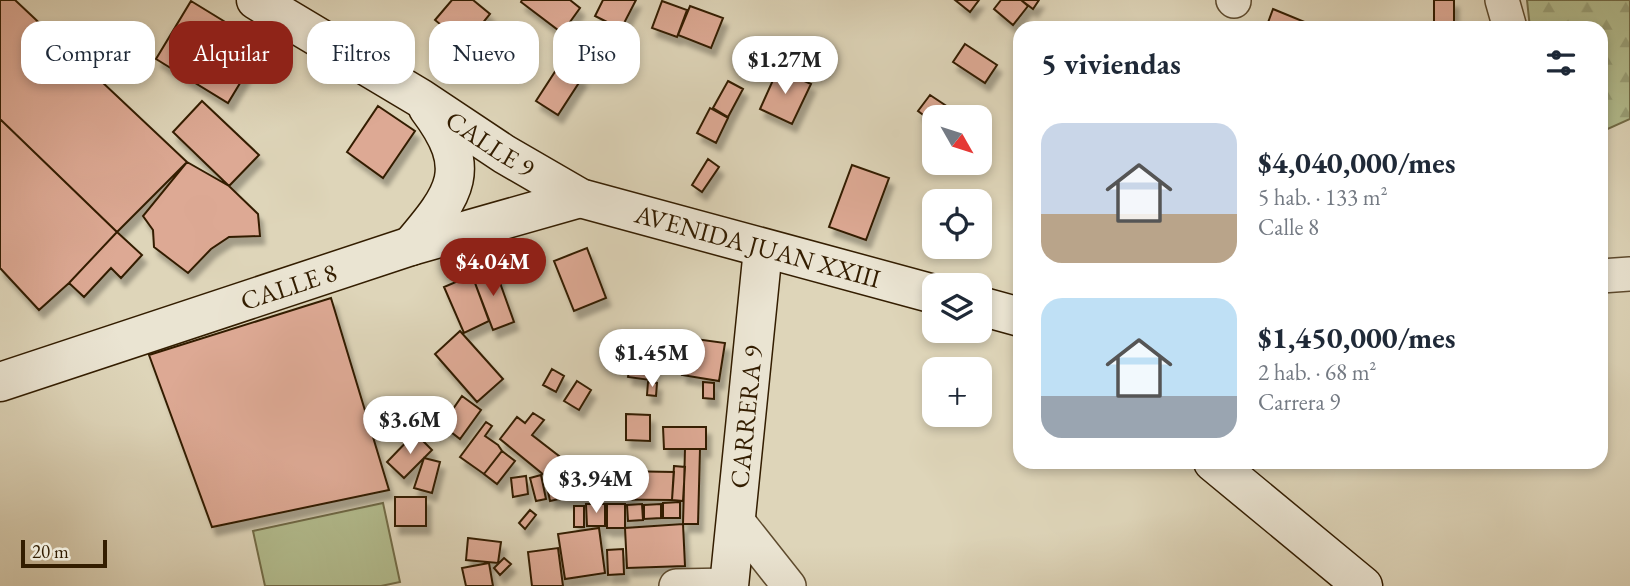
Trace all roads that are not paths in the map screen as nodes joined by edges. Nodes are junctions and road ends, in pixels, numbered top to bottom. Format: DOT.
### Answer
graph roads {
  1 [pos="256,0"];
  2 [pos="1502,0"];
  3 [pos="1508,21"];
  4 [pos="421,98"];
  5 [pos="580,198"];
  6 [pos="411,246"];
  7 [pos="764,249"];
  8 [pos="1630,274"];
  9 [pos="1608,276"];
  10 [pos="922,291"];
  11 [pos="992,309"];
  12 [pos="1013,315"];
  13 [pos="0,383"];
  14 [pos="1221,469"];
  15 [pos="736,519"];
  16 [pos="676,586"];
  17 [pos="729,586"];
  18 [pos="789,586"];
  19 [pos="1363,586"];
  1 -- 4 [label="street, CALLE 9"];
  2 -- 3 [label="street"];
  4 -- 5 [label="street, CALLE 9"];
  4 -- 6 [label="street"];
  5 -- 6 [label="street, CALLE 8"];
  5 -- 7 [label="street, AVENIDA JUAN XXIII"];
  6 -- 13 [label="street, CALLE 8"];
  7 -- 10 [label="street, AVENIDA JUAN XXIII"];
  7 -- 15 [label="street, CARRERA 9"];
  8 -- 9 [label="street"];
  11 -- 12 [label="street"];
  14 -- 19 [label="street"];
  15 -- 17 [label="street, CARRERA 9"];
  15 -- 18 [label="street"];
  16 -- 17 [label="street"];
}
